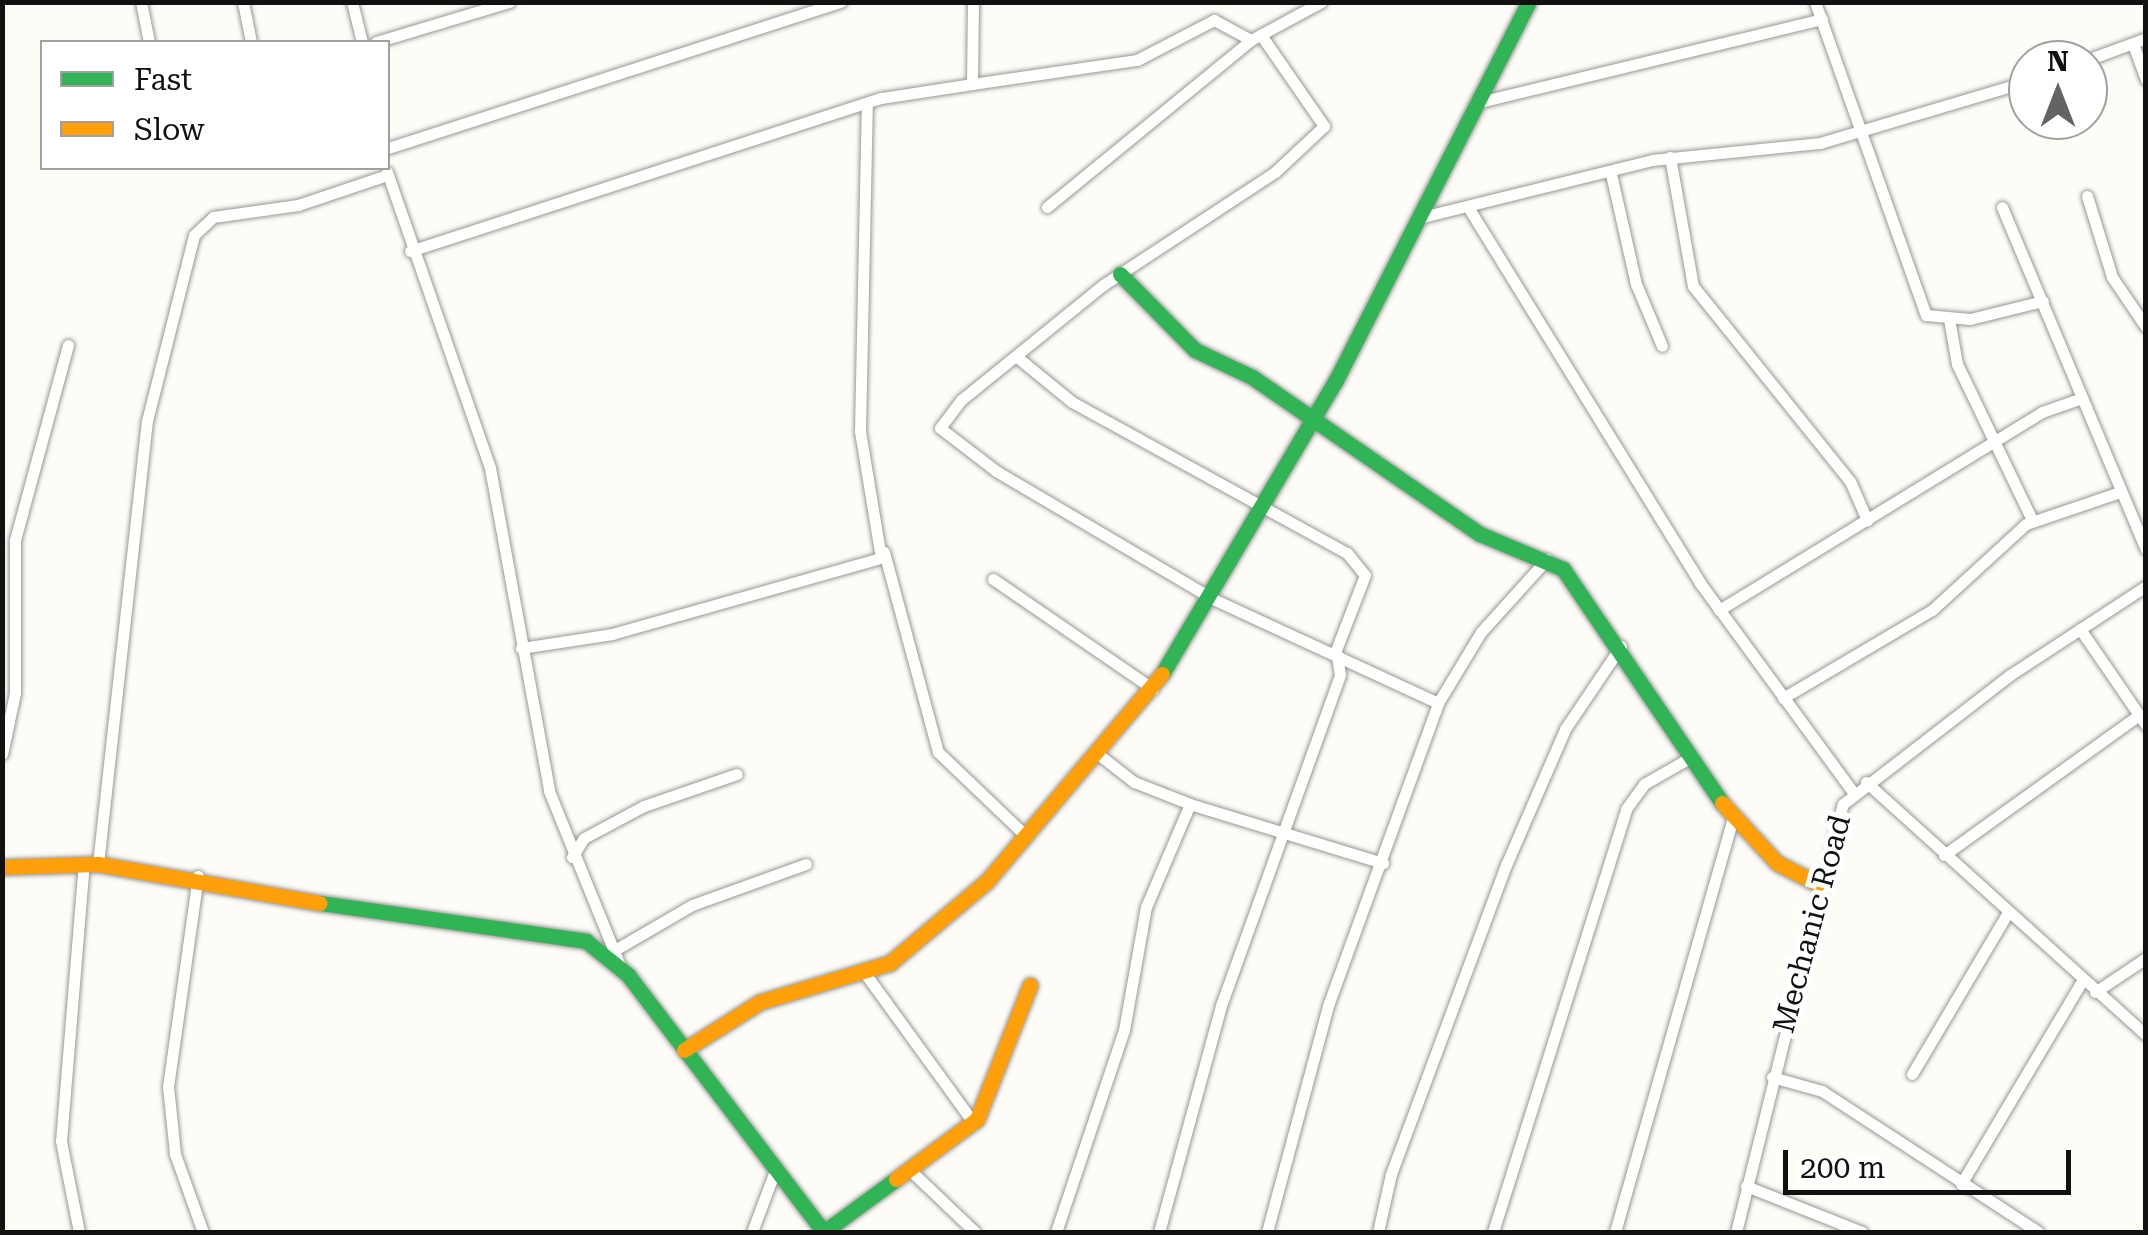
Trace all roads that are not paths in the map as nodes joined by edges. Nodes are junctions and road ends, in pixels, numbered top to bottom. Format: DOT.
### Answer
graph roads {
  1 [pos="140,2"];
  2 [pos="244,2"];
  3 [pos="352,2"];
  4 [pos="510,2"];
  5 [pos="841,2"];
  6 [pos="974,2"];
  7 [pos="1320,2"];
  8 [pos="1529,2"];
  9 [pos="1815,2"];
  10 [pos="1822,20"];
  11 [pos="1256,38"];
  12 [pos="150,40"];
  13 [pos="252,40"];
  14 [pos="362,40"];
  15 [pos="383,40"];
  16 [pos="2139,41"];
  17 [pos="2108,52"];
  18 [pos="2146,80"];
  19 [pos="972,84"];
  20 [pos="2008,87"];
  21 [pos="1475,103"];
  22 [pos="868,105"];
  23 [pos="1864,130"];
  24 [pos="390,147"];
  25 [pos="1670,157"];
  26 [pos="387,171"];
  27 [pos="1612,174"];
  28 [pos="2087,196"];
  29 [pos="1047,207"];
  30 [pos="1468,207"];
  31 [pos="2002,207"];
  32 [pos="1418,218"];
  33 [pos="410,251"];
  34 [pos="1120,274"];
  35 [pos="2043,301"];
  36 [pos="1948,320"];
  37 [pos="2146,327"];
  38 [pos="68,345"];
  39 [pos="1662,346"];
  40 [pos="1018,357"];
  41 [pos="2082,398"];
  42 [pos="1312,421"];
  43 [pos="1998,440"];
  44 [pos="2118,493"];
  45 [pos="1263,508"];
  46 [pos="1867,520"];
  47 [pos="2032,520"];
  48 [pos="2146,549"];
  49 [pos="884,552"];
  50 [pos="1547,559"];
  51 [pos="993,579"];
  52 [pos="2146,586"];
  53 [pos="1213,599"];
  54 [pos="1720,610"];
  55 [pos="2080,629"];
  56 [pos="1621,646"];
  57 [pos="520,648"];
  58 [pos="1336,650"];
  59 [pos="1153,689"];
  60 [pos="1783,698"];
  61 [pos="1438,703"];
  62 [pos="2142,720"];
  63 [pos="2,754"];
  64 [pos="1098,754"];
  65 [pos="1692,756"];
  66 [pos="737,774"];
  67 [pos="1866,782"];
  68 [pos="1853,792"];
  69 [pos="1190,804"];
  70 [pos="1733,818"];
  71 [pos="1285,833"];
  72 [pos="1027,837"];
  73 [pos="1944,854"];
  74 [pos="572,857"];
  75 [pos="1383,863"];
  76 [pos="91,864"];
  77 [pos="806,864"];
  78 [pos="2,867"];
  79 [pos="198,876"];
  80 [pos="1818,884"];
  81 [pos="2008,912"];
  82 [pos="616,958"];
  83 [pos="2146,958"];
  84 [pos="864,972"];
  85 [pos="2082,981"];
  86 [pos="1030,985"];
  87 [pos="2095,992"];
  88 [pos="2146,1036"];
  89 [pos="684,1050"];
  90 [pos="1912,1074"];
  91 [pos="1772,1077"];
  92 [pos="973,1122"];
  93 [pos="912,1170"];
  94 [pos="774,1176"];
  95 [pos="1961,1184"];
  96 [pos="1746,1186"];
  97 [pos="79,1232"];
  98 [pos="203,1232"];
  99 [pos="752,1232"];
  100 [pos="975,1232"];
  101 [pos="1056,1232"];
  102 [pos="1159,1232"];
  103 [pos="1266,1232"];
  104 [pos="1378,1232"];
  105 [pos="1493,1232"];
  106 [pos="1616,1232"];
  107 [pos="1736,1232"];
  108 [pos="1862,1232"];
  109 [pos="2038,1232"];
  1 -- 12 [label="street"];
  2 -- 13 [label="street"];
  3 -- 14 [label="street"];
  4 -- 15 [label="street"];
  5 -- 24 [label="street"];
  6 -- 19 [label="street"];
  7 -- 11 [label="street"];
  8 -- 21 [label="street"];
  9 -- 10 [label="street"];
  10 -- 21 [label="street"];
  10 -- 23 [label="street"];
  11 -- 19 [label="street"];
  11 -- 29 [label="street"];
  11 -- 34 [label="street"];
  16 -- 17 [label="street"];
  16 -- 18 [label="street"];
  19 -- 22 [label="street"];
  20 -- 23 [label="street"];
  21 -- 32 [label="street"];
  22 -- 33 [label="street"];
  22 -- 49 [label="street"];
  23 -- 25 [label="street"];
  23 -- 36 [label="street"];
  25 -- 27 [label="street"];
  25 -- 46 [label="street"];
  26 -- 33 [label="street"];
  26 -- 76 [label="street"];
  27 -- 30 [label="street"];
  27 -- 39 [label="street"];
  28 -- 37 [label="street"];
  30 -- 32 [label="street"];
  30 -- 54 [label="street"];
  31 -- 35 [label="street"];
  32 -- 42 [label="street"];
  33 -- 57 [label="street"];
  34 -- 40 [label="street"];
  34 -- 42 [label="street"];
  35 -- 36 [label="street"];
  35 -- 41 [label="street"];
  36 -- 43 [label="street"];
  38 -- 63 [label="street"];
  40 -- 45 [label="street"];
  40 -- 53 [label="street"];
  41 -- 43 [label="street"];
  41 -- 44 [label="street"];
  42 -- 45 [label="street"];
  42 -- 50 [label="street"];
  43 -- 46 [label="street"];
  43 -- 47 [label="street"];
  44 -- 47 [label="street"];
  44 -- 48 [label="street"];
  45 -- 53 [label="street"];
  45 -- 58 [label="street"];
  46 -- 54 [label="street"];
  47 -- 60 [label="street"];
  49 -- 57 [label="street"];
  49 -- 72 [label="street"];
  50 -- 56 [label="street"];
  50 -- 61 [label="street"];
  51 -- 59 [label="street"];
  52 -- 55 [label="street, Mechanic Road"];
  53 -- 58 [label="street"];
  53 -- 59 [label="street"];
  54 -- 60 [label="street"];
  55 -- 62 [label="street"];
  55 -- 67 [label="street, Mechanic Road"];
  56 -- 65 [label="street"];
  56 -- 104 [label="street"];
  57 -- 74 [label="street"];
  58 -- 61 [label="street"];
  58 -- 71 [label="street"];
  59 -- 64 [label="street"];
  60 -- 68 [label="street"];
  61 -- 75 [label="street"];
  62 -- 73 [label="street"];
  64 -- 69 [label="street"];
  64 -- 72 [label="street"];
  65 -- 70 [label="street"];
  65 -- 105 [label="street"];
  66 -- 74 [label="street"];
  67 -- 68 [label="street, Mechanic Road"];
  67 -- 73 [label="street"];
  68 -- 80 [label="street, Mechanic Road"];
  69 -- 71 [label="street"];
  69 -- 101 [label="street"];
  70 -- 80 [label="street"];
  70 -- 106 [label="street"];
  71 -- 75 [label="street"];
  71 -- 102 [label="street"];
  72 -- 84 [label="street"];
  73 -- 81 [label="street"];
  74 -- 82 [label="street"];
  75 -- 103 [label="street"];
  76 -- 78 [label="street"];
  76 -- 79 [label="street"];
  76 -- 97 [label="street"];
  77 -- 82 [label="street"];
  79 -- 82 [label="street"];
  79 -- 98 [label="street"];
  80 -- 91 [label="street, Mechanic Road"];
  81 -- 85 [label="street"];
  81 -- 90 [label="street"];
  82 -- 89 [label="street"];
  83 -- 87 [label="street"];
  84 -- 89 [label="street"];
  84 -- 92 [label="street"];
  85 -- 87 [label="street"];
  85 -- 95 [label="street"];
  86 -- 92 [label="street"];
  87 -- 88 [label="street"];
  89 -- 94 [label="street"];
  91 -- 95 [label="street"];
  91 -- 96 [label="street, Mechanic Road"];
  92 -- 93 [label="street"];
  93 -- 94 [label="street"];
  93 -- 100 [label="street"];
  94 -- 99 [label="street"];
  95 -- 109 [label="street"];
  96 -- 107 [label="street, Mechanic Road"];
  96 -- 108 [label="street"];
}
